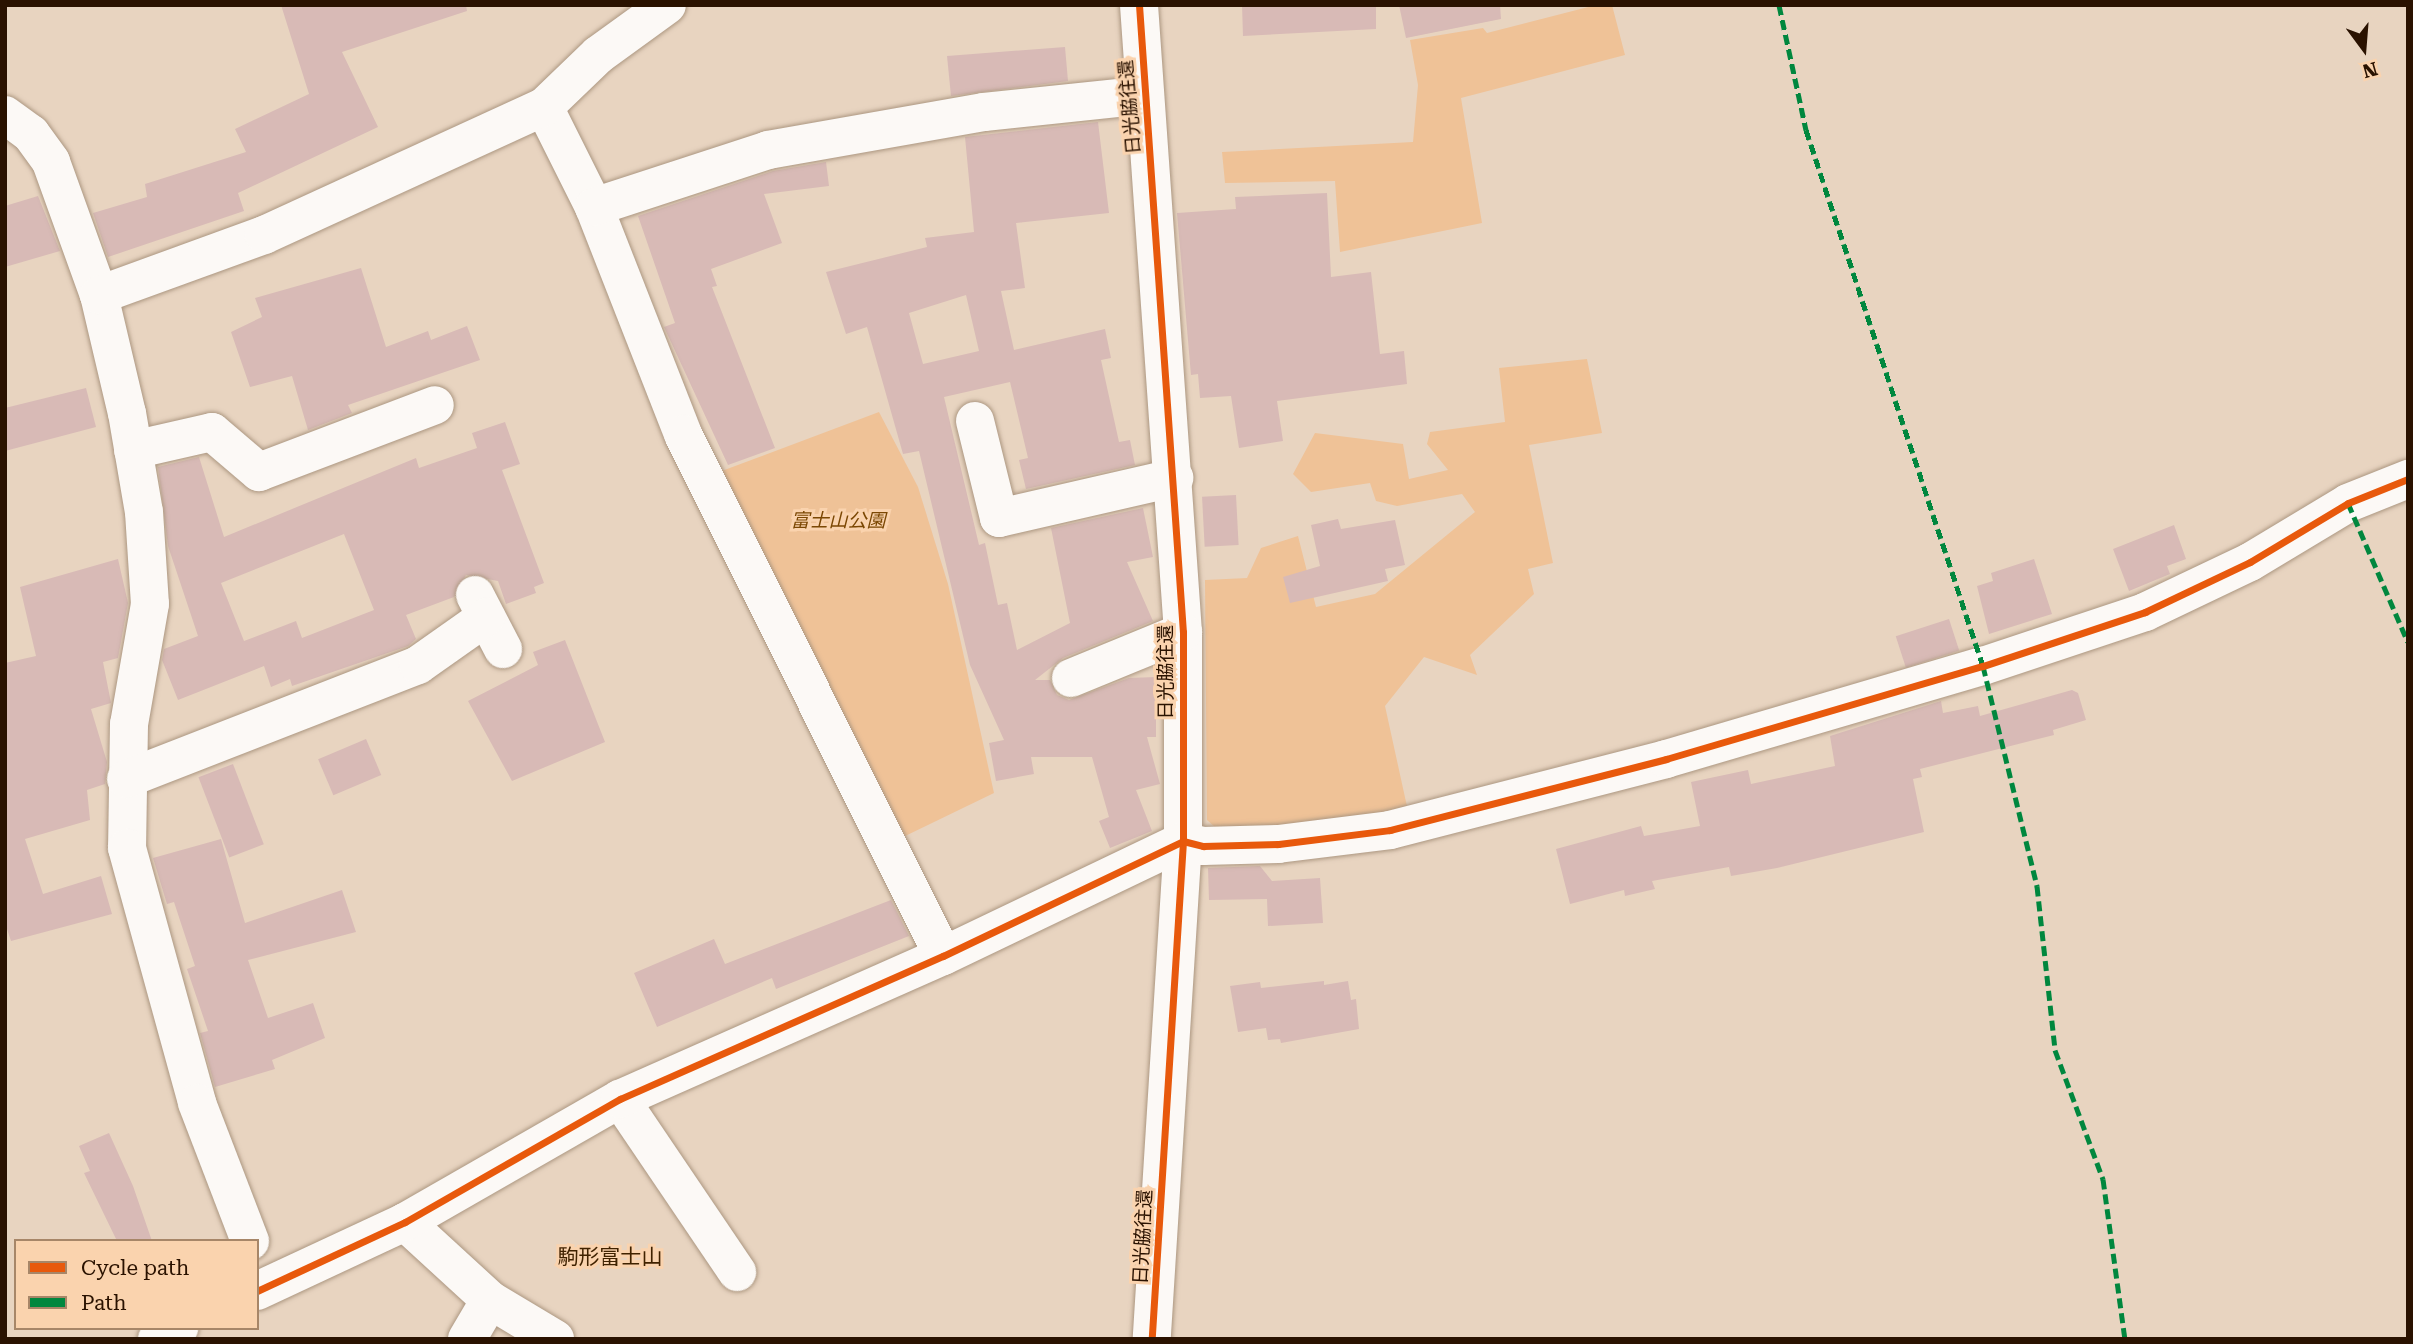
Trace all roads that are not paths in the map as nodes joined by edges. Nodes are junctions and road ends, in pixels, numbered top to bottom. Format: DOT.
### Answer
graph roads {
  1 [pos="667,5"];
  2 [pos="1139,5"];
  3 [pos="1144,95"];
  4 [pos="544,107"];
  5 [pos="5,115"];
  6 [pos="593,207"];
  7 [pos="99,295"];
  8 [pos="435,405"];
  9 [pos="975,421"];
  10 [pos="134,450"];
  11 [pos="1174,478"];
  12 [pos="2408,479"];
  13 [pos="488,620"];
  14 [pos="1182,632"];
  15 [pos="1071,678"];
  16 [pos="125,779"];
  17 [pos="1183,841"];
  18 [pos="943,956"];
  19 [pos="620,1099"];
  20 [pos="405,1222"];
  21 [pos="249,1239"];
  22 [pos="737,1272"];
  23 [pos="262,1278"];
  24 [pos="490,1300"];
  25 [pos="176,1330"];
  26 [pos="158,1339"];
  27 [pos="467,1339"];
  28 [pos="555,1339"];
  29 [pos="1152,1339"];
  1 -- 4 [label="street"];
  2 -- 3 [label="street, 日光脇往還"];
  3 -- 6 [label="street"];
  3 -- 11 [label="street, 日光脇往還"];
  4 -- 6 [label="street"];
  4 -- 7 [label="street"];
  5 -- 7 [label="street"];
  6 -- 18 [label="street"];
  7 -- 10 [label="street"];
  8 -- 10 [label="street"];
  9 -- 11 [label="street"];
  10 -- 16 [label="street"];
  11 -- 14 [label="street, 日光脇往還"];
  12 -- 17 [label="street"];
  13 -- 16 [label="street"];
  14 -- 15 [label="street"];
  14 -- 17 [label="street, 日光脇往還"];
  16 -- 21 [label="street"];
  17 -- 18 [label="street"];
  17 -- 29 [label="street, 日光脇往還"];
  18 -- 19 [label="street"];
  19 -- 20 [label="street"];
  19 -- 22 [label="street"];
  20 -- 23 [label="street"];
  20 -- 24 [label="street"];
  24 -- 27 [label="street"];
  24 -- 28 [label="street"];
  25 -- 26 [label="street"];
}
